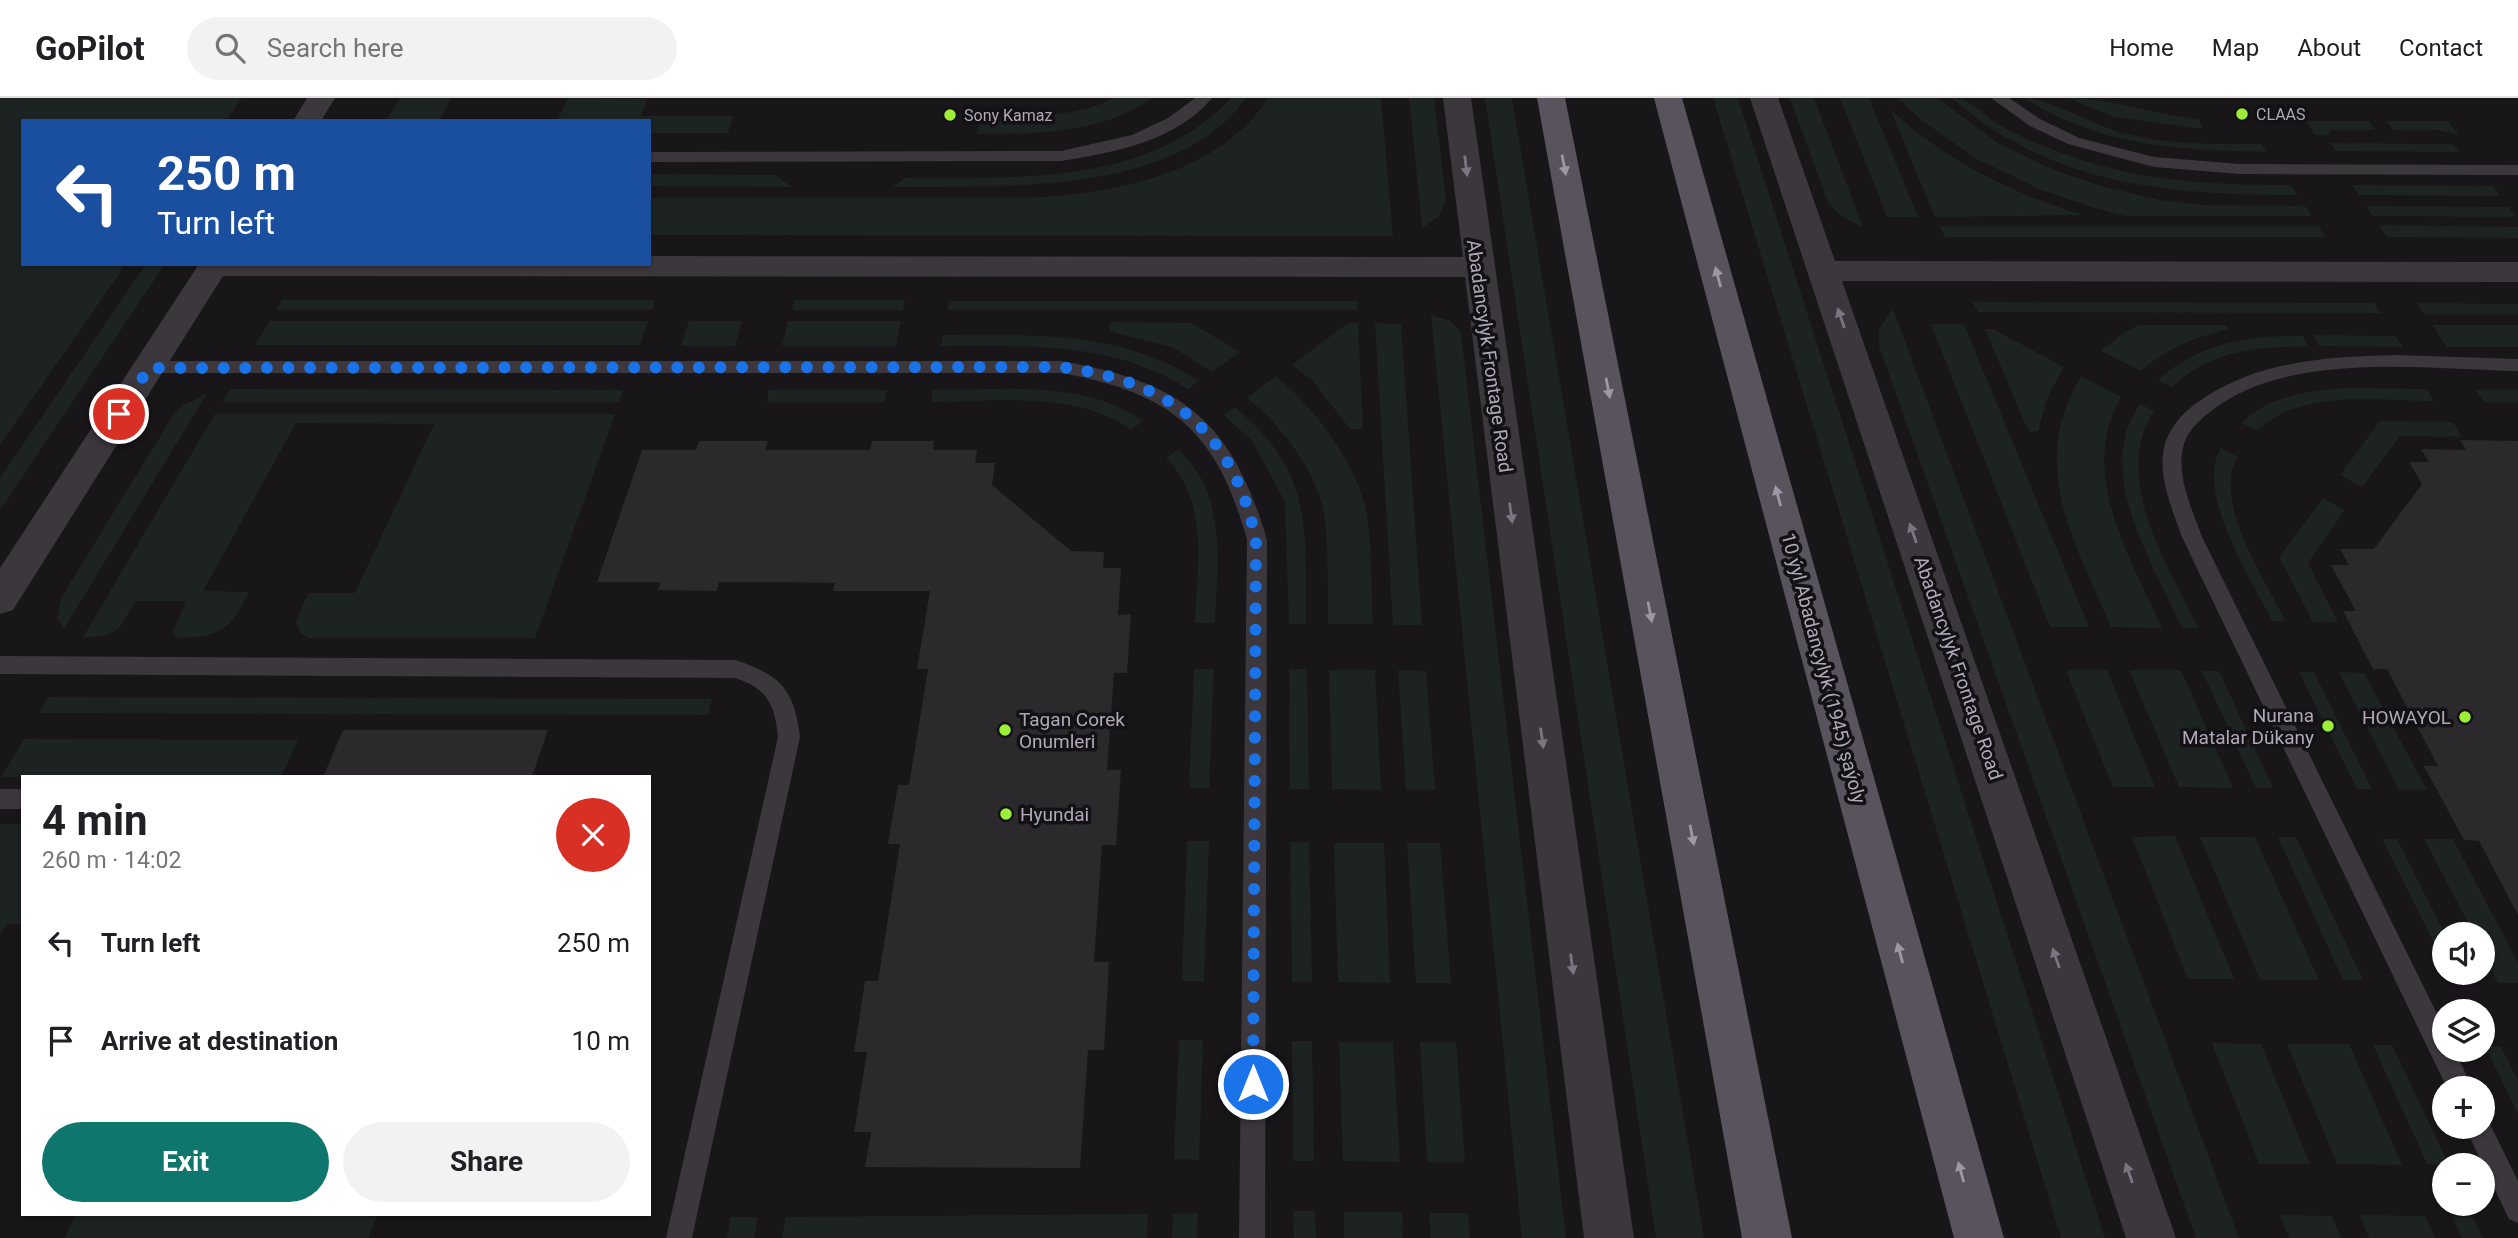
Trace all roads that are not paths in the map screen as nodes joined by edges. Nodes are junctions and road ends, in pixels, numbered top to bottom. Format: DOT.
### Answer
graph roads {
  1 [pos="321,98"];
  2 [pos="1204,98"];
  3 [pos="1457,98"];
  4 [pos="1551,98"];
  5 [pos="1668,98"];
  6 [pos="1765,98"];
  7 [pos="1998,98"];
  8 [pos="308,119"];
  9 [pos="651,158"];
  10 [pos="2518,170"];
  11 [pos="214,266"];
  12 [pos="651,266"];
  13 [pos="1478,267"];
  14 [pos="1825,271"];
  15 [pos="2518,272"];
  16 [pos="2518,365"];
  17 [pos="149,368"];
  18 [pos="0,599"];
  19 [pos="0,665"];
  20 [pos="0,799"];
  21 [pos="21,799"];
  22 [pos="2454,1076"];
  23 [pos="2484,1139"];
  24 [pos="2518,1210"];
  25 [pos="679,1238"];
  26 [pos="1252,1238"];
  27 [pos="1609,1238"];
  28 [pos="1767,1238"];
  29 [pos="1979,1238"];
  30 [pos="2151,1238"];
  1 -- 8 [label="street"];
  2 -- 9 [label="lane"];
  3 -- 13 [label="street, Abadancylyk Frontage Road, one-way"];
  4 -- 28 [label="main road, one-way"];
  29 -- 5 [label="main road, 10 ýyl Abadançylyk (1945) şaýoly, one-way"];
  6 -- 14 [label="street, Abadancylyk Frontage Road"];
  7 -- 10 [label="lane"];
  11 -- 17 [label="street"];
  12 -- 13 [label="street"];
  13 -- 27 [label="street, Abadancylyk Frontage Road, one-way"];
  14 -- 15 [label="street"];
  30 -- 14 [label="street, Abadancylyk Frontage Road, one-way"];
  16 -- 22 [label="lane"];
  17 -- 18 [label="street"];
  17 -- 26 [label="lane"];
  19 -- 25 [label="lane"];
  20 -- 21 [label="lane"];
  23 -- 24 [label="lane"];
}
